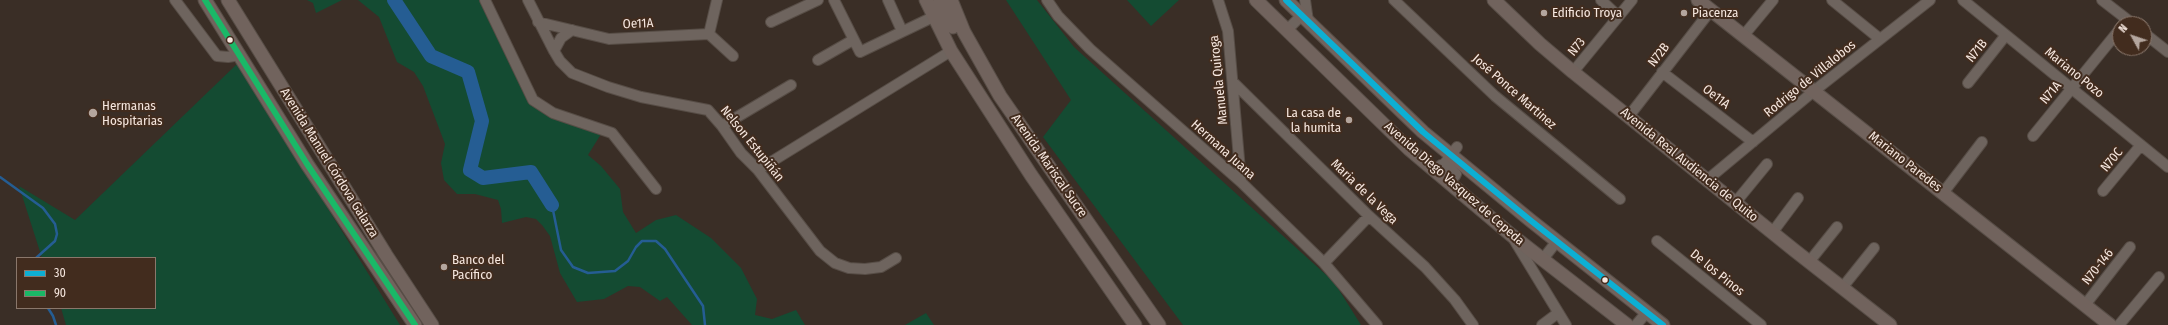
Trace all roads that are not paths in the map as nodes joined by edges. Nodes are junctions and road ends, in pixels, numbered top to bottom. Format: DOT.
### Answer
graph roads {
  1 [pos="175,0"];
  2 [pos="205,0"];
  3 [pos="228,0"];
  4 [pos="485,0"];
  5 [pos="528,0"];
  6 [pos="718,0"];
  7 [pos="818,0"];
  8 [pos="834,0"];
  9 [pos="888,0"];
  10 [pos="926,0"];
  11 [pos="940,0"];
  12 [pos="951,0"];
  13 [pos="1047,0"];
  14 [pos="1218,0"];
  15 [pos="1256,0"];
  16 [pos="1286,0"];
  17 [pos="1305,0"];
  18 [pos="1394,0"];
  19 [pos="1494,0"];
  20 [pos="1601,0"];
  21 [pos="1632,0"];
  22 [pos="1698,0"];
  23 [pos="1773,0"];
  24 [pos="1832,0"];
  25 [pos="1930,0"];
  26 [pos="1963,0"];
  27 [pos="2102,0"];
  28 [pos="1711,10"];
  29 [pos="1618,16"];
  30 [pos="2120,16"];
  31 [pos="933,17"];
  32 [pos="1305,18"];
  33 [pos="538,22"];
  34 [pos="771,22"];
  35 [pos="572,30"];
  36 [pos="1288,30"];
  37 [pos="902,32"];
  38 [pos="709,34"];
  39 [pos="1744,35"];
  40 [pos="2006,35"];
  41 [pos="1880,39"];
  42 [pos="2112,39"];
  43 [pos="2152,39"];
  44 [pos="853,40"];
  45 [pos="258,48"];
  46 [pos="554,51"];
  47 [pos="951,52"];
  48 [pos="2168,52"];
  49 [pos="240,55"];
  50 [pos="733,56"];
  51 [pos="818,60"];
  52 [pos="981,62"];
  53 [pos="1573,72"];
  54 [pos="1662,72"];
  55 [pos="1233,82"];
  56 [pos="1968,83"];
  57 [pos="791,85"];
  58 [pos="2072,89"];
  59 [pos="1814,91"];
  60 [pos="1629,116"];
  61 [pos="722,126"];
  62 [pos="2033,136"];
  63 [pos="1753,142"];
  64 [pos="1982,142"];
  65 [pos="2141,145"];
  66 [pos="1454,151"];
  67 [pos="1767,164"];
  68 [pos="2168,167"];
  69 [pos="758,170"];
  70 [pos="1434,170"];
  71 [pos="1031,175"];
  72 [pos="1707,180"];
  73 [pos="1241,182"];
  74 [pos="656,188"];
  75 [pos="2104,191"];
  76 [pos="1943,193"];
  77 [pos="1798,198"];
  78 [pos="1620,199"];
  79 [pos="1735,203"];
  80 [pos="1369,216"];
  81 [pos="1087,220"];
  82 [pos="1837,227"];
  83 [pos="1772,233"];
  84 [pos="1510,234"];
  85 [pos="1557,241"];
  86 [pos="1657,241"];
  87 [pos="2130,247"];
  88 [pos="1874,248"];
  89 [pos="896,258"];
  90 [pos="1543,259"];
  91 [pos="1809,262"];
  92 [pos="1324,263"];
  93 [pos="2159,276"];
  94 [pos="1842,288"];
  95 [pos="2086,304"];
  96 [pos="1647,312"];
  97 [pos="1558,313"];
  98 [pos="415,325"];
  99 [pos="432,325"];
  100 [pos="1135,325"];
  101 [pos="1159,325"];
  102 [pos="1377,325"];
  103 [pos="1473,325"];
  104 [pos="1542,325"];
  105 [pos="1566,325"];
  106 [pos="1627,325"];
  107 [pos="1636,325"];
  108 [pos="1663,325"];
  109 [pos="1761,325"];
  110 [pos="1890,325"];
  111 [pos="2110,325"];
  112 [pos="2119,325"];
  1 -- 49 [label="street"];
  2 -- 49 [label="main road, Avenida Manuel Córdova Galarza"];
  3 -- 45 [label="main road, Avenida Manuel Córdova Galarza"];
  4 -- 74 [label="street"];
  5 -- 33 [label="street, Nelson Estupiñán"];
  6 -- 38 [label="street"];
  7 -- 34 [label="street"];
  8 -- 44 [label="street"];
  9 -- 37 [label="street"];
  10 -- 31 [label="main road, Avenida Mariscal Sucre"];
  11 -- 52 [label="main road"];
  12 -- 52 [label="main road, Avenida Mariscal Sucre"];
  13 -- 73 [label="street, Hermana Juana"];
  14 -- 55 [label="street, Manuela Quiroga"];
  15 -- 36 [label="main road, Avenida Diego Vasquez de Cepeda"];
  16 -- 32 [label="main road, Avenida Diego Vasquez de Cepeda"];
  17 -- 32 [label="street"];
  18 -- 78 [label="street, José Ponce Martinez"];
  19 -- 53 [label="main road, Avenida Real Audiencia de Quito"];
  20 -- 29 [label="street"];
  21 -- 29 [label="street, N73"];
  22 -- 28 [label="main road, Mariano Paredes"];
  23 -- 39 [label="street"];
  24 -- 41 [label="street"];
  25 -- 41 [label="street, Rodrigo de Villalobos"];
  26 -- 40 [label="street, Mariano Pozo"];
  27 -- 30 [label="street"];
  28 -- 39 [label="main road, Mariano Paredes"];
  28 -- 54 [label="street, N72B"];
  29 -- 53 [label="street, N73"];
  31 -- 37 [label="street"];
  31 -- 47 [label="main road, Avenida Mariscal Sucre"];
  32 -- 36 [label="street"];
  32 -- 66 [label="main road, Avenida Diego Vasquez de Cepeda"];
  33 -- 35 [label="street, Oe11A"];
  33 -- 46 [label="street, Nelson Estupiñán"];
  35 -- 38 [label="street, Oe11A"];
  35 -- 46 [label="street"];
  36 -- 70 [label="main road, Avenida Diego Vasquez de Cepeda"];
  37 -- 44 [label="street"];
  38 -- 50 [label="street"];
  39 -- 59 [label="main road, Mariano Paredes"];
  40 -- 56 [label="street, N71B"];
  40 -- 58 [label="street, Mariano Pozo"];
  41 -- 59 [label="street, Rodrigo de Villalobos"];
  42 -- 58 [label="street, N71A"];
  43 -- 48 [label="street"];
  44 -- 51 [label="street"];
  45 -- 49 [label="main road"];
  45 -- 99 [label="main road, Avenida Manuel Córdova Galarza"];
  46 -- 61 [label="street, Nelson Estupiñán"];
  47 -- 69 [label="street"];
  47 -- 71 [label="main road, Avenida Mariscal Sucre"];
  49 -- 98 [label="main road, Avenida Manuel Córdova Galarza"];
  52 -- 81 [label="main road, Avenida Mariscal Sucre"];
  53 -- 60 [label="main road, Avenida Real Audiencia de Quito"];
  54 -- 60 [label="street, N72B"];
  54 -- 63 [label="street, Oe11A"];
  55 -- 73 [label="street, Manuela Quiroga"];
  55 -- 80 [label="street, Maria de la Vega"];
  57 -- 61 [label="street"];
  58 -- 62 [label="street, N71A"];
  58 -- 65 [label="street, Mariano Pozo"];
  59 -- 63 [label="street, Rodrigo de Villalobos"];
  59 -- 76 [label="main road, Mariano Paredes"];
  60 -- 72 [label="main road, Avenida Real Audiencia de Quito"];
  61 -- 69 [label="street, Nelson Estupiñán"];
  63 -- 72 [label="street, Rodrigo de Villalobos"];
  64 -- 76 [label="street"];
  65 -- 68 [label="street, Mariano Pozo"];
  65 -- 75 [label="street, N70C"];
  66 -- 70 [label="street"];
  66 -- 85 [label="main road, Avenida Diego Vasquez de Cepeda"];
  67 -- 79 [label="street"];
  69 -- 89 [label="street, Nelson Estupiñán"];
  70 -- 84 [label="main road, Avenida Diego Vasquez de Cepeda"];
  71 -- 81 [label="main road"];
  71 -- 100 [label="main road, Avenida Mariscal Sucre"];
  72 -- 79 [label="main road, Avenida Real Audiencia de Quito"];
  73 -- 92 [label="street, Hermana Juana"];
  76 -- 95 [label="main road, Mariano Paredes"];
  77 -- 83 [label="street"];
  79 -- 83 [label="main road, Avenida Real Audiencia de Quito"];
  80 -- 92 [label="street"];
  80 -- 103 [label="street, Maria de la Vega"];
  81 -- 101 [label="main road, Avenida Mariscal Sucre"];
  82 -- 91 [label="street"];
  83 -- 91 [label="main road, Avenida Real Audiencia de Quito"];
  84 -- 90 [label="main road, Avenida Diego Vasquez de Cepeda"];
  84 -- 97 [label="street"];
  85 -- 90 [label="street"];
  85 -- 96 [label="main road, Avenida Diego Vasquez de Cepeda"];
  86 -- 109 [label="street, De los Pinos"];
  87 -- 95 [label="street, N70-146"];
  88 -- 94 [label="street"];
  90 -- 106 [label="main road, Avenida Diego Vasquez de Cepeda"];
  91 -- 94 [label="main road, Avenida Real Audiencia de Quito"];
  92 -- 102 [label="street, Hermana Juana"];
  93 -- 112 [label="street"];
  94 -- 110 [label="main road, Avenida Real Audiencia de Quito"];
  95 -- 111 [label="main road, Mariano Paredes"];
  96 -- 107 [label="street"];
  96 -- 108 [label="main road, Avenida Diego Vasquez de Cepeda"];
  97 -- 104 [label="street"];
  97 -- 105 [label="street"];
}
